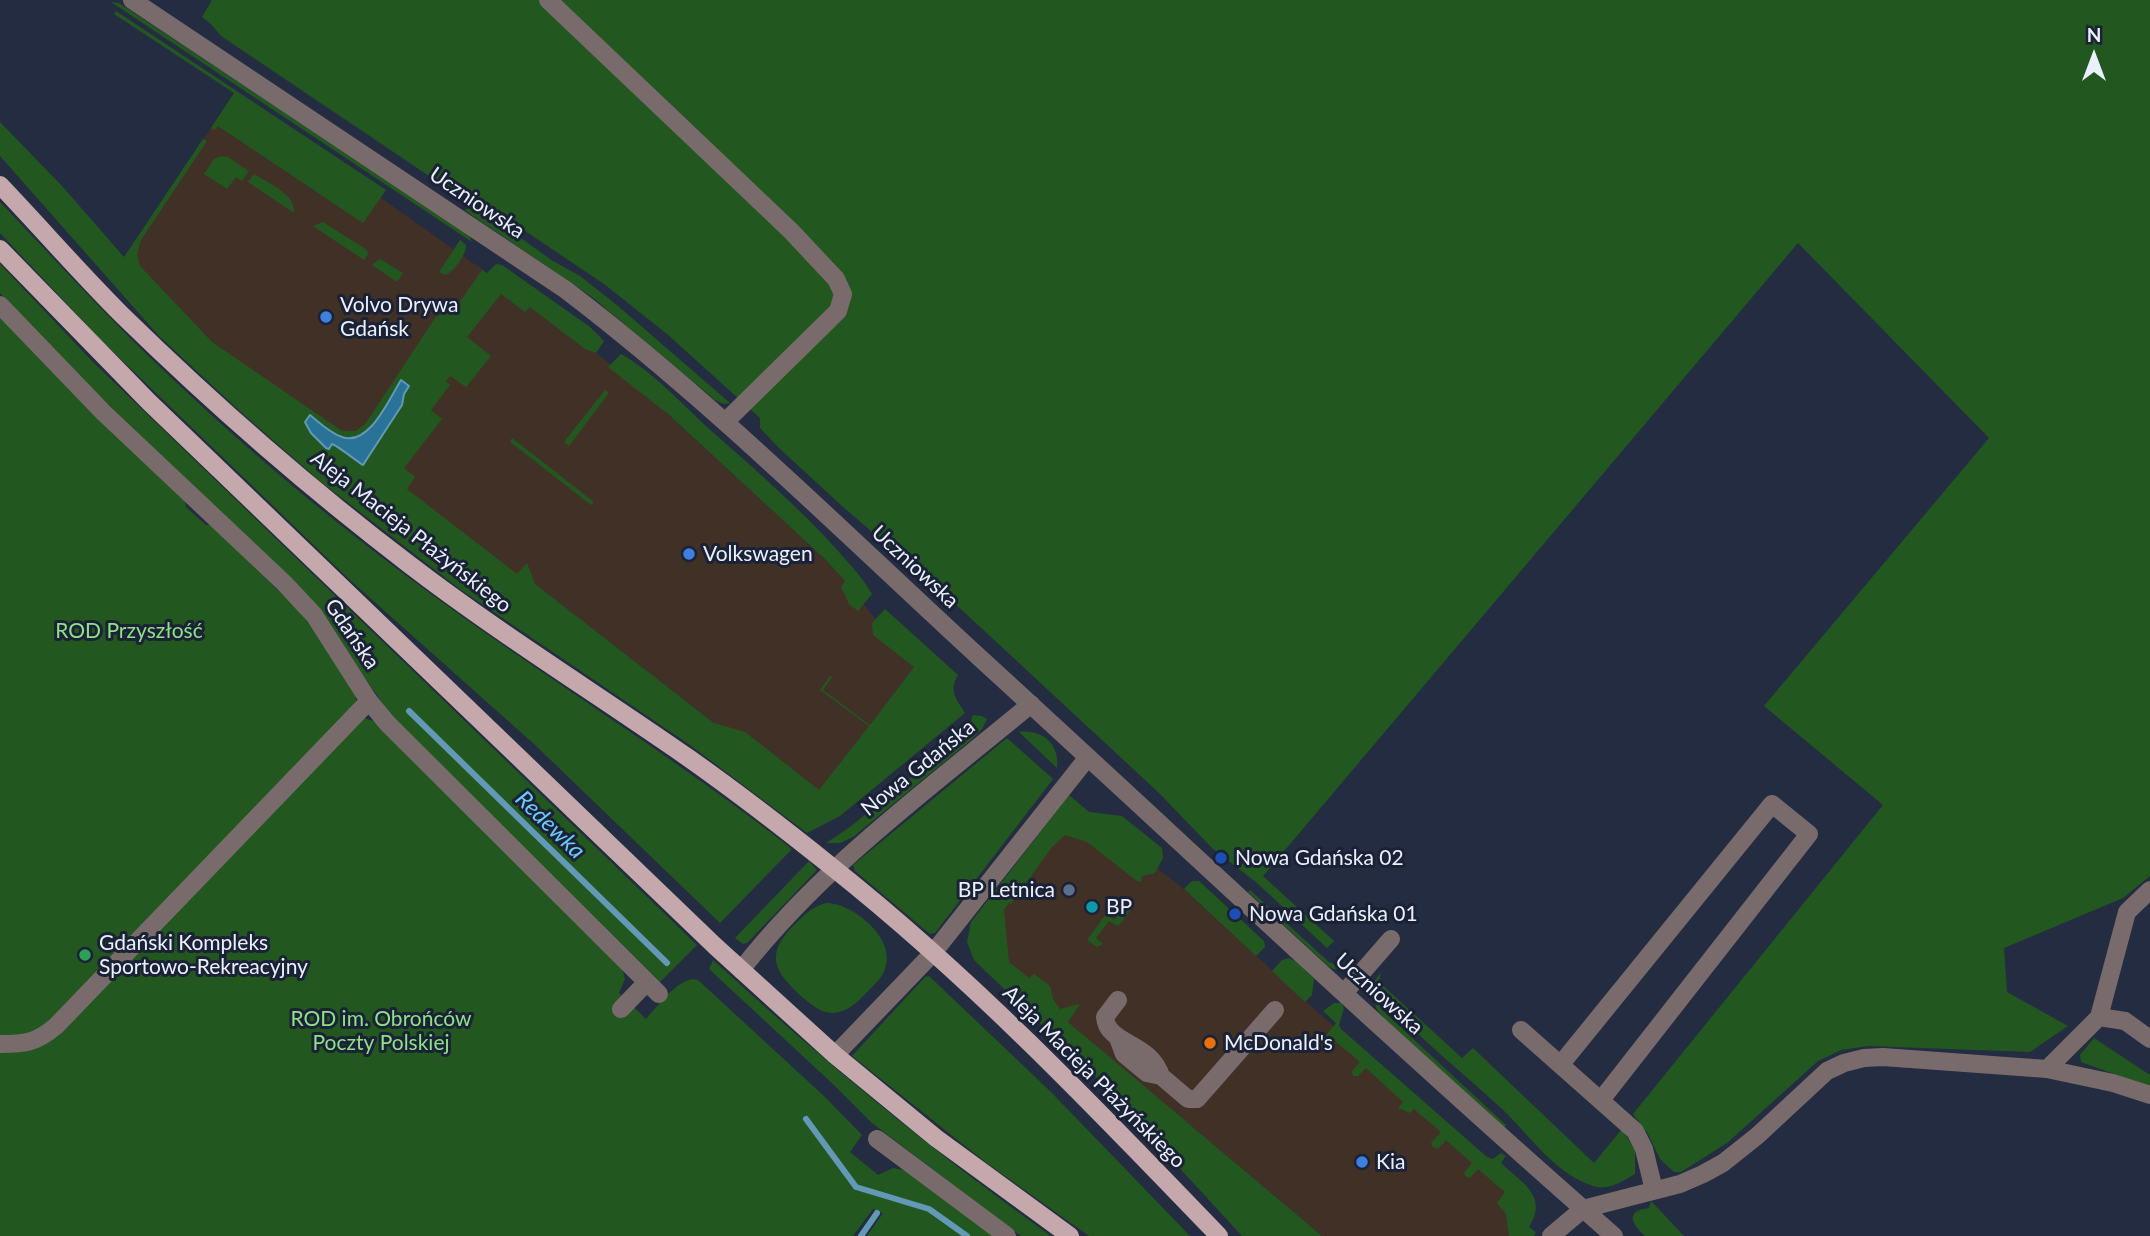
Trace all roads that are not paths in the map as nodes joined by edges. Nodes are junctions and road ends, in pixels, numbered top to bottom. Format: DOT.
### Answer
graph roads {
  1 [pos="132,0"];
  2 [pos="548,0"];
  3 [pos="0,185"];
  4 [pos="0,249"];
  5 [pos="0,305"];
  6 [pos="725,422"];
  7 [pos="369,701"];
  8 [pos="1031,704"];
  9 [pos="1088,757"];
  10 [pos="834,868"];
  11 [pos="2150,890"];
  12 [pos="1391,939"];
  13 [pos="933,953"];
  14 [pos="741,970"];
  15 [pos="1344,993"];
  16 [pos="1118,1000"];
  17 [pos="621,1009"];
  18 [pos="1275,1010"];
  19 [pos="2099,1017"];
  20 [pos="1521,1030"];
  21 [pos="2150,1039"];
  22 [pos="0,1044"];
  23 [pos="835,1055"];
  24 [pos="1561,1064"];
  25 [pos="2047,1069"];
  26 [pos="2150,1095"];
  27 [pos="1601,1100"];
  28 [pos="877,1139"];
  29 [pos="1654,1190"];
  30 [pos="1583,1209"];
  31 [pos="1007,1236"];
  32 [pos="1070,1236"];
  33 [pos="1219,1236"];
  34 [pos="1551,1236"];
  35 [pos="1614,1236"];
  1 -- 6 [label="street, Uczniowska"];
  2 -- 6 [label="street"];
  3 -- 10 [label="main road, Aleja Macieja Płażyńskiego"];
  4 -- 14 [label="main road"];
  5 -- 7 [label="street, Gdańska"];
  6 -- 8 [label="street, Uczniowska"];
  7 -- 17 [label="street, Gdańska"];
  7 -- 22 [label="street"];
  8 -- 9 [label="street, Uczniowska"];
  8 -- 10 [label="street, Nowa Gdańska"];
  9 -- 13 [label="street"];
  9 -- 15 [label="street, Uczniowska"];
  10 -- 13 [label="main road, Aleja Macieja Płażyńskiego"];
  10 -- 14 [label="street"];
  11 -- 19 [label="street"];
  12 -- 15 [label="street"];
  13 -- 23 [label="street"];
  13 -- 33 [label="main road, Aleja Macieja Płażyńskiego"];
  14 -- 23 [label="main road"];
  15 -- 30 [label="street, Uczniowska"];
  16 -- 18 [label="street"];
  19 -- 21 [label="street"];
  19 -- 25 [label="street"];
  20 -- 24 [label="street"];
  23 -- 32 [label="main road"];
  24 -- 27 [label="street"];
  24 -- 27 [label="street"];
  25 -- 26 [label="street"];
  25 -- 29 [label="street"];
  27 -- 29 [label="street"];
  28 -- 31 [label="street"];
  29 -- 30 [label="street"];
  30 -- 34 [label="street"];
  30 -- 35 [label="street, Uczniowska"];
}
